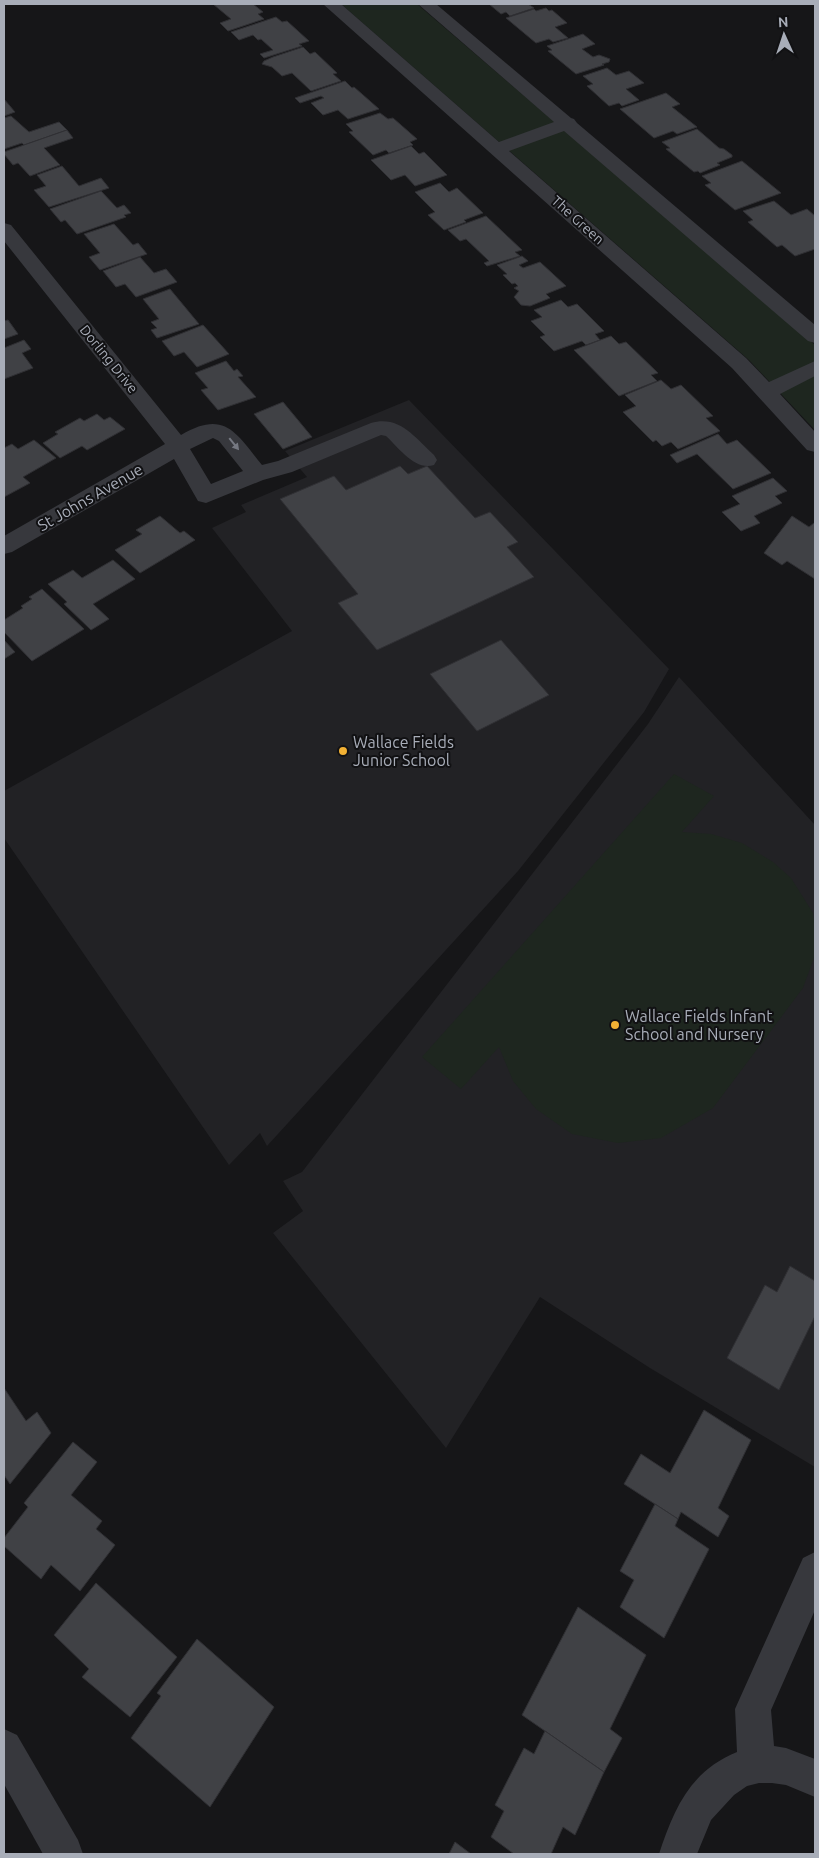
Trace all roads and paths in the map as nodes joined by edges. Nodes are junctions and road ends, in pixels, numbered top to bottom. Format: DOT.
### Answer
graph roads {
  1 [pos="331,4"];
  2 [pos="426,4"];
  3 [pos="568,123"];
  4 [pos="497,149"];
  5 [pos="4,229"];
  6 [pos="815,336"];
  7 [pos="815,368"];
  8 [pos="765,393"];
  9 [pos="815,445"];
  10 [pos="178,447"];
  11 [pos="426,460"];
  12 [pos="258,474"];
  13 [pos="4,546"];
  14 [pos="815,1570"];
  15 [pos="4,1748"];
  16 [pos="756,1763"];
  17 [pos="815,1778"];
  18 [pos="64,1854"];
  19 [pos="678,1854"];
  1 -- 4 [label="street, The Green"];
  2 -- 3 [label="street"];
  3 -- 4 [label="street"];
  3 -- 6 [label="street"];
  4 -- 8 [label="street, The Green"];
  5 -- 10 [label="street, Dorling Drive"];
  7 -- 8 [label="street"];
  8 -- 9 [label="street, The Green"];
  10 -- 12 [label="street, St Johns Avenue, one-way"];
  10 -- 12 [label="street, Dorling Drive"];
  10 -- 13 [label="street, St Johns Avenue"];
  11 -- 12 [label="street"];
  14 -- 16 [label="street"];
  15 -- 18 [label="street"];
  16 -- 17 [label="street"];
  16 -- 19 [label="street"];
}
